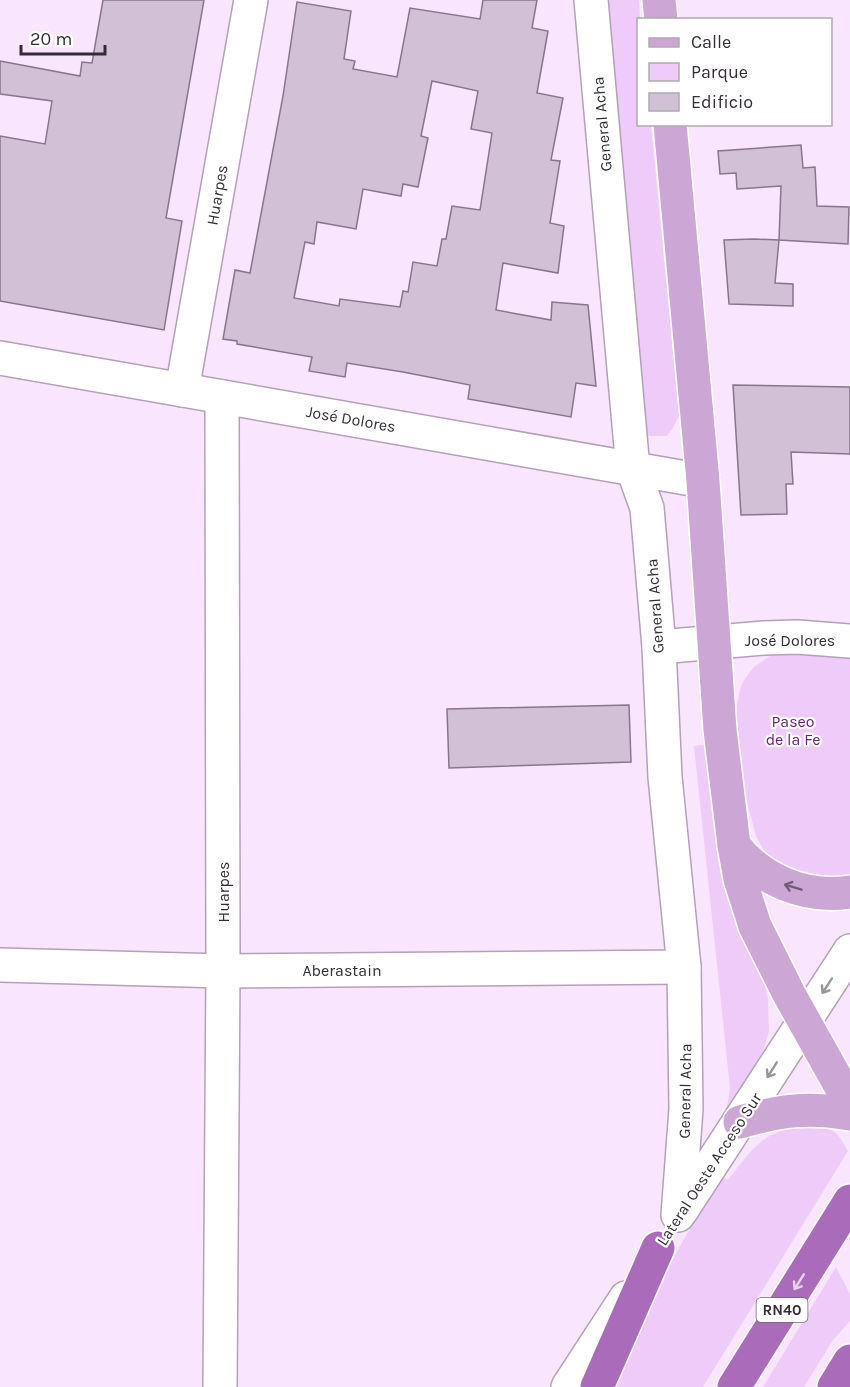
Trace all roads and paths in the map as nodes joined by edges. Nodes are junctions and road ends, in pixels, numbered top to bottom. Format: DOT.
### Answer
graph roads {
  1 [pos="251,0"];
  2 [pos="591,0"];
  3 [pos="659,0"];
  4 [pos="661,18"];
  5 [pos="670,126"];
  6 [pos="0,358"];
  7 [pos="182,390"];
  8 [pos="222,397"];
  9 [pos="633,469"];
  10 [pos="703,481"];
  11 [pos="850,641"];
  12 [pos="713,642"];
  13 [pos="659,647"];
  14 [pos="734,845"];
  15 [pos="850,892"];
  16 [pos="850,951"];
  17 [pos="0,965"];
  18 [pos="684,967"];
  19 [pos="223,971"];
  20 [pos="804,1020"];
  21 [pos="850,1103"];
  22 [pos="850,1114"];
  23 [pos="740,1122"];
  24 [pos="850,1201"];
  25 [pos="678,1215"];
  26 [pos="658,1248"];
  27 [pos="850,1361"];
  28 [pos="220,1387"];
  29 [pos="568,1387"];
  30 [pos="597,1387"];
  31 [pos="734,1387"];
  32 [pos="834,1387"];
  1 -- 7 [label="street, Huarpes"];
  2 -- 9 [label="street, General Acha"];
  3 -- 4 [label="main road"];
  5 -- 10 [label="main road"];
  6 -- 7 [label="street, José Dolores"];
  7 -- 8 [label="street, José Dolores"];
  8 -- 9 [label="street, José Dolores"];
  8 -- 19 [label="street, Huarpes"];
  9 -- 10 [label="street, José Dolores"];
  9 -- 13 [label="street, General Acha"];
  10 -- 12 [label="main road"];
  11 -- 12 [label="street, José Dolores"];
  12 -- 13 [label="street, José Dolores"];
  12 -- 14 [label="main road"];
  13 -- 18 [label="street, General Acha"];
  15 -- 14 [label="main road, one-way"];
  14 -- 20 [label="main road"];
  16 -- 20 [label="street, Lateral Oeste Acceso Sur, one-way"];
  17 -- 19 [label="street, Aberastain"];
  18 -- 19 [label="street, Aberastain"];
  18 -- 25 [label="street, General Acha"];
  19 -- 28 [label="street, Huarpes"];
  20 -- 21 [label="main road"];
  20 -- 23 [label="street, Lateral Oeste Acceso Sur, one-way"];
  22 -- 23 [label="main road"];
  23 -- 25 [label="street, Lateral Oeste Acceso Sur"];
  24 -- 31 [label="highway, RN40, one-way"];
  25 -- 26 [label="street, Lateral Oeste Acceso Sur"];
  26 -- 29 [label="street, Lateral Oeste Acceso Sur"];
  26 -- 30 [label="highway"];
  27 -- 32 [label="highway"];
}
